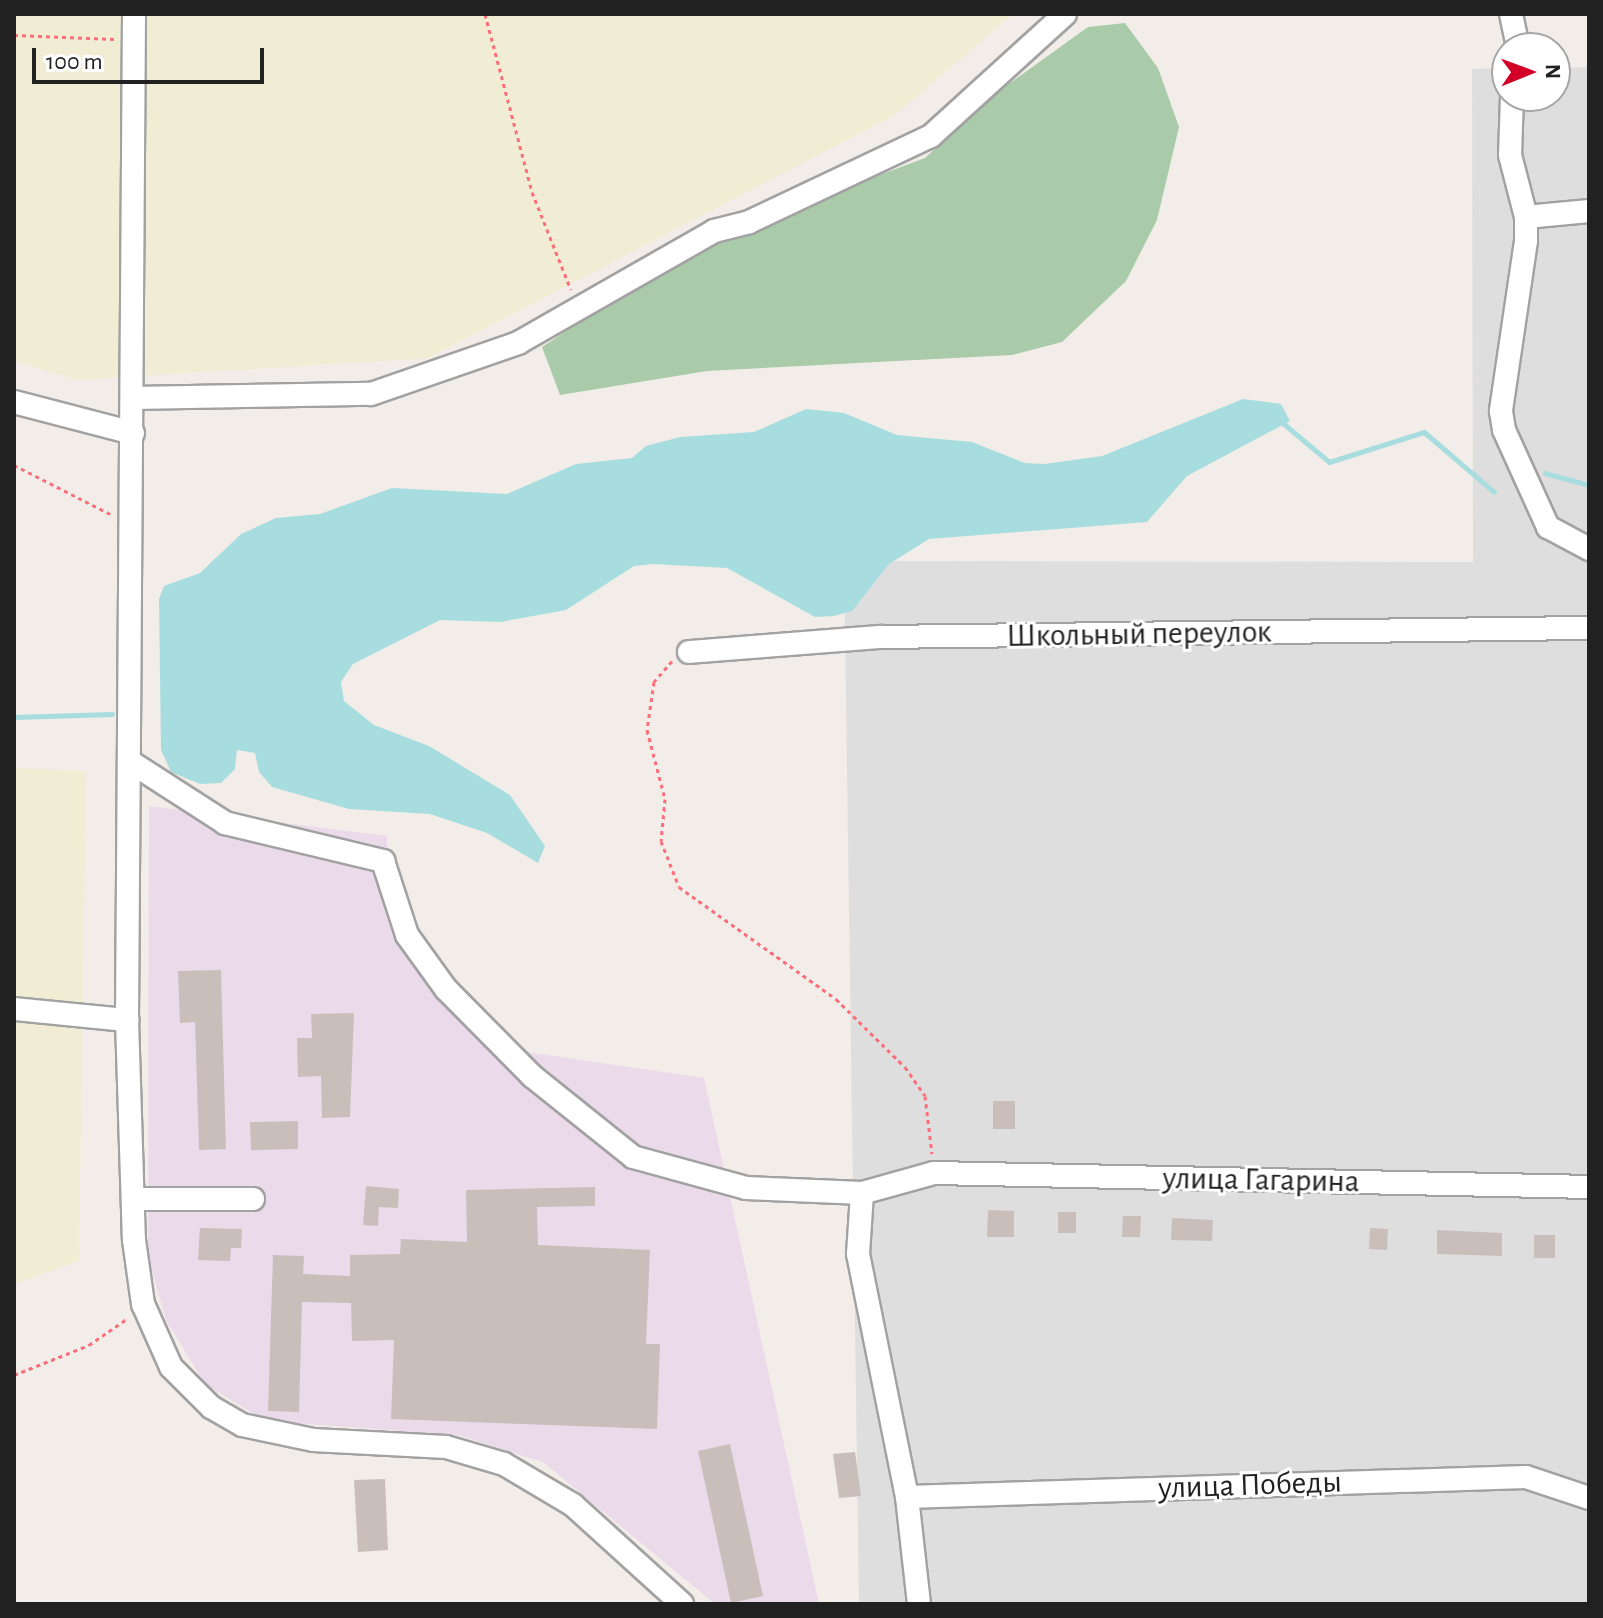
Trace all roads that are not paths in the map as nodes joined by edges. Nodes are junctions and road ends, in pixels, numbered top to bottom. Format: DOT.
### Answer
graph roads {
  1 [pos="134,14"];
  2 [pos="1065,14"];
  3 [pos="1511,112"];
  4 [pos="1589,211"];
  5 [pos="1526,217"];
  6 [pos="132,398"];
  7 [pos="14,402"];
  8 [pos="133,433"];
  9 [pos="1589,549"];
  10 [pos="1589,628"];
  11 [pos="689,652"];
  12 [pos="132,763"];
  13 [pos="14,1009"];
  14 [pos="127,1020"];
  15 [pos="1589,1187"];
  16 [pos="862,1193"];
  17 [pos="133,1199"];
  18 [pos="253,1199"];
  19 [pos="907,1497"];
  20 [pos="1589,1498"];
  21 [pos="682,1604"];
  22 [pos="919,1604"];
  1 -- 6 [label="street"];
  2 -- 6 [label="street"];
  3 -- 5 [label="street"];
  4 -- 5 [label="street"];
  5 -- 9 [label="street"];
  6 -- 8 [label="street"];
  7 -- 8 [label="street"];
  8 -- 12 [label="street"];
  10 -- 11 [label="street, Школьный переулок"];
  12 -- 14 [label="street"];
  12 -- 16 [label="street, улица Гагарина"];
  13 -- 14 [label="street"];
  14 -- 17 [label="street"];
  15 -- 16 [label="street, улица Гагарина"];
  16 -- 19 [label="street"];
  17 -- 18 [label="street"];
  17 -- 21 [label="street"];
  19 -- 20 [label="street, улица Победы"];
  19 -- 22 [label="street"];
}
